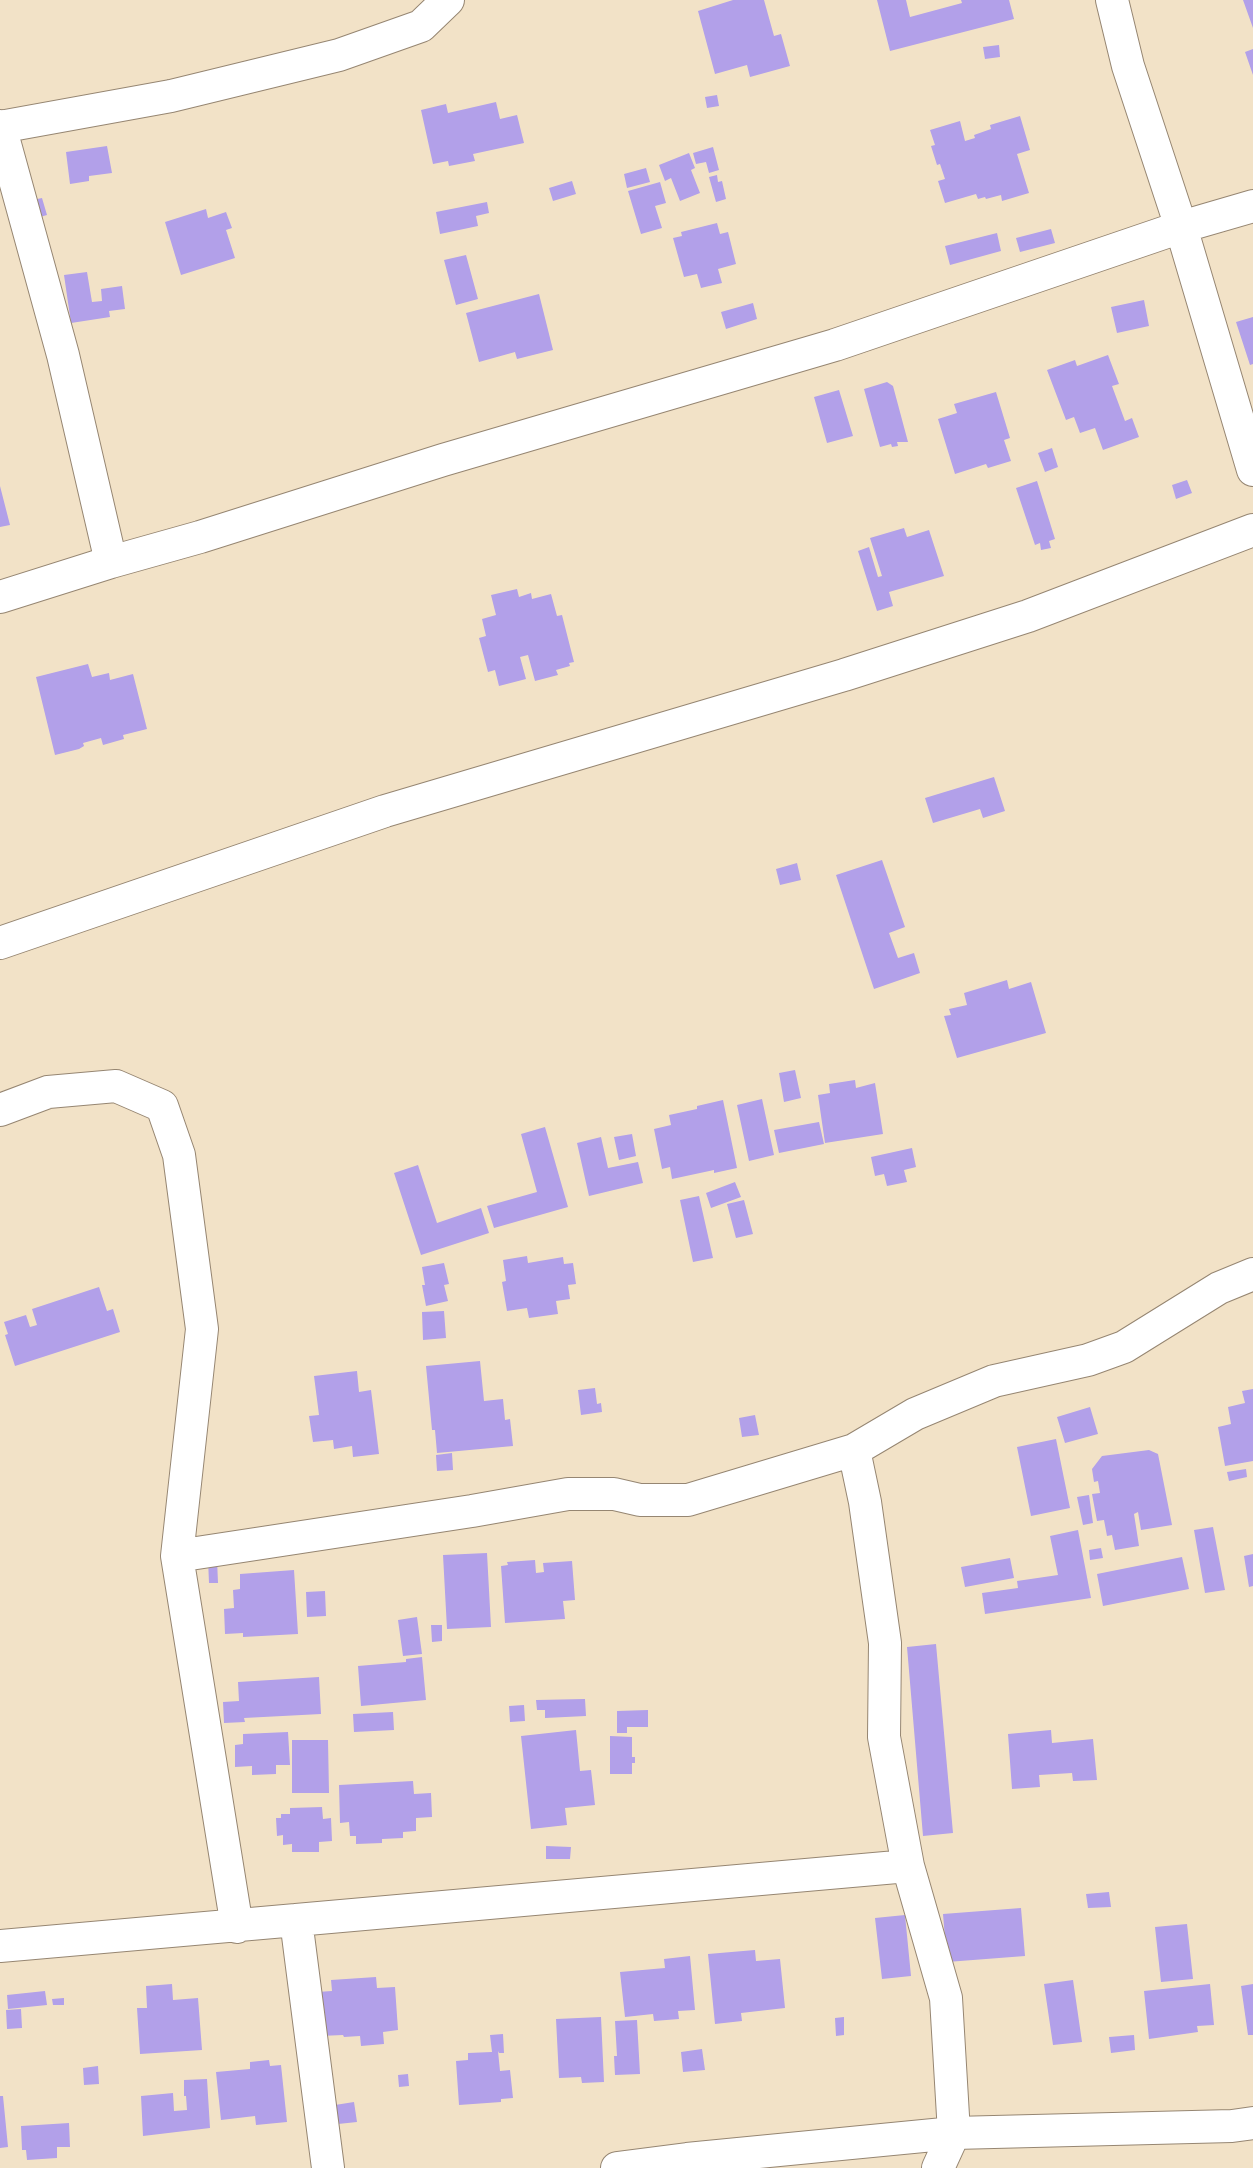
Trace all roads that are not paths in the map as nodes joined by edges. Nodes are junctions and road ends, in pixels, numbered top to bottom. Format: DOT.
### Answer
graph roads {
  1 [pos="448,0"];
  2 [pos="1112,0"];
  3 [pos="0,127"];
  4 [pos="1253,206"];
  5 [pos="1181,227"];
  6 [pos="1253,470"];
  7 [pos="1253,530"];
  8 [pos="111,562"];
  9 [pos="0,597"];
  10 [pos="0,943"];
  11 [pos="0,1110"];
  12 [pos="1253,1274"];
  13 [pos="854,1449"];
  14 [pos="177,1556"];
  15 [pos="908,1866"];
  16 [pos="296,1920"];
  17 [pos="237,1927"];
  18 [pos="0,1946"];
  19 [pos="1253,2123"];
  20 [pos="954,2133"];
  21 [pos="328,2168"];
  22 [pos="617,2168"];
  23 [pos="938,2168"];
  1 -- 3 [label="street"];
  2 -- 5 [label="street"];
  3 -- 8 [label="street"];
  4 -- 5 [label="street"];
  5 -- 6 [label="street"];
  5 -- 8 [label="street"];
  7 -- 10 [label="street"];
  8 -- 9 [label="street"];
  11 -- 14 [label="street"];
  12 -- 13 [label="street"];
  13 -- 14 [label="street"];
  13 -- 15 [label="street"];
  14 -- 17 [label="street"];
  15 -- 16 [label="street"];
  15 -- 20 [label="street"];
  16 -- 17 [label="street"];
  16 -- 21 [label="street"];
  17 -- 18 [label="street"];
  19 -- 20 [label="street"];
  20 -- 22 [label="street"];
  20 -- 23 [label="street"];
}
